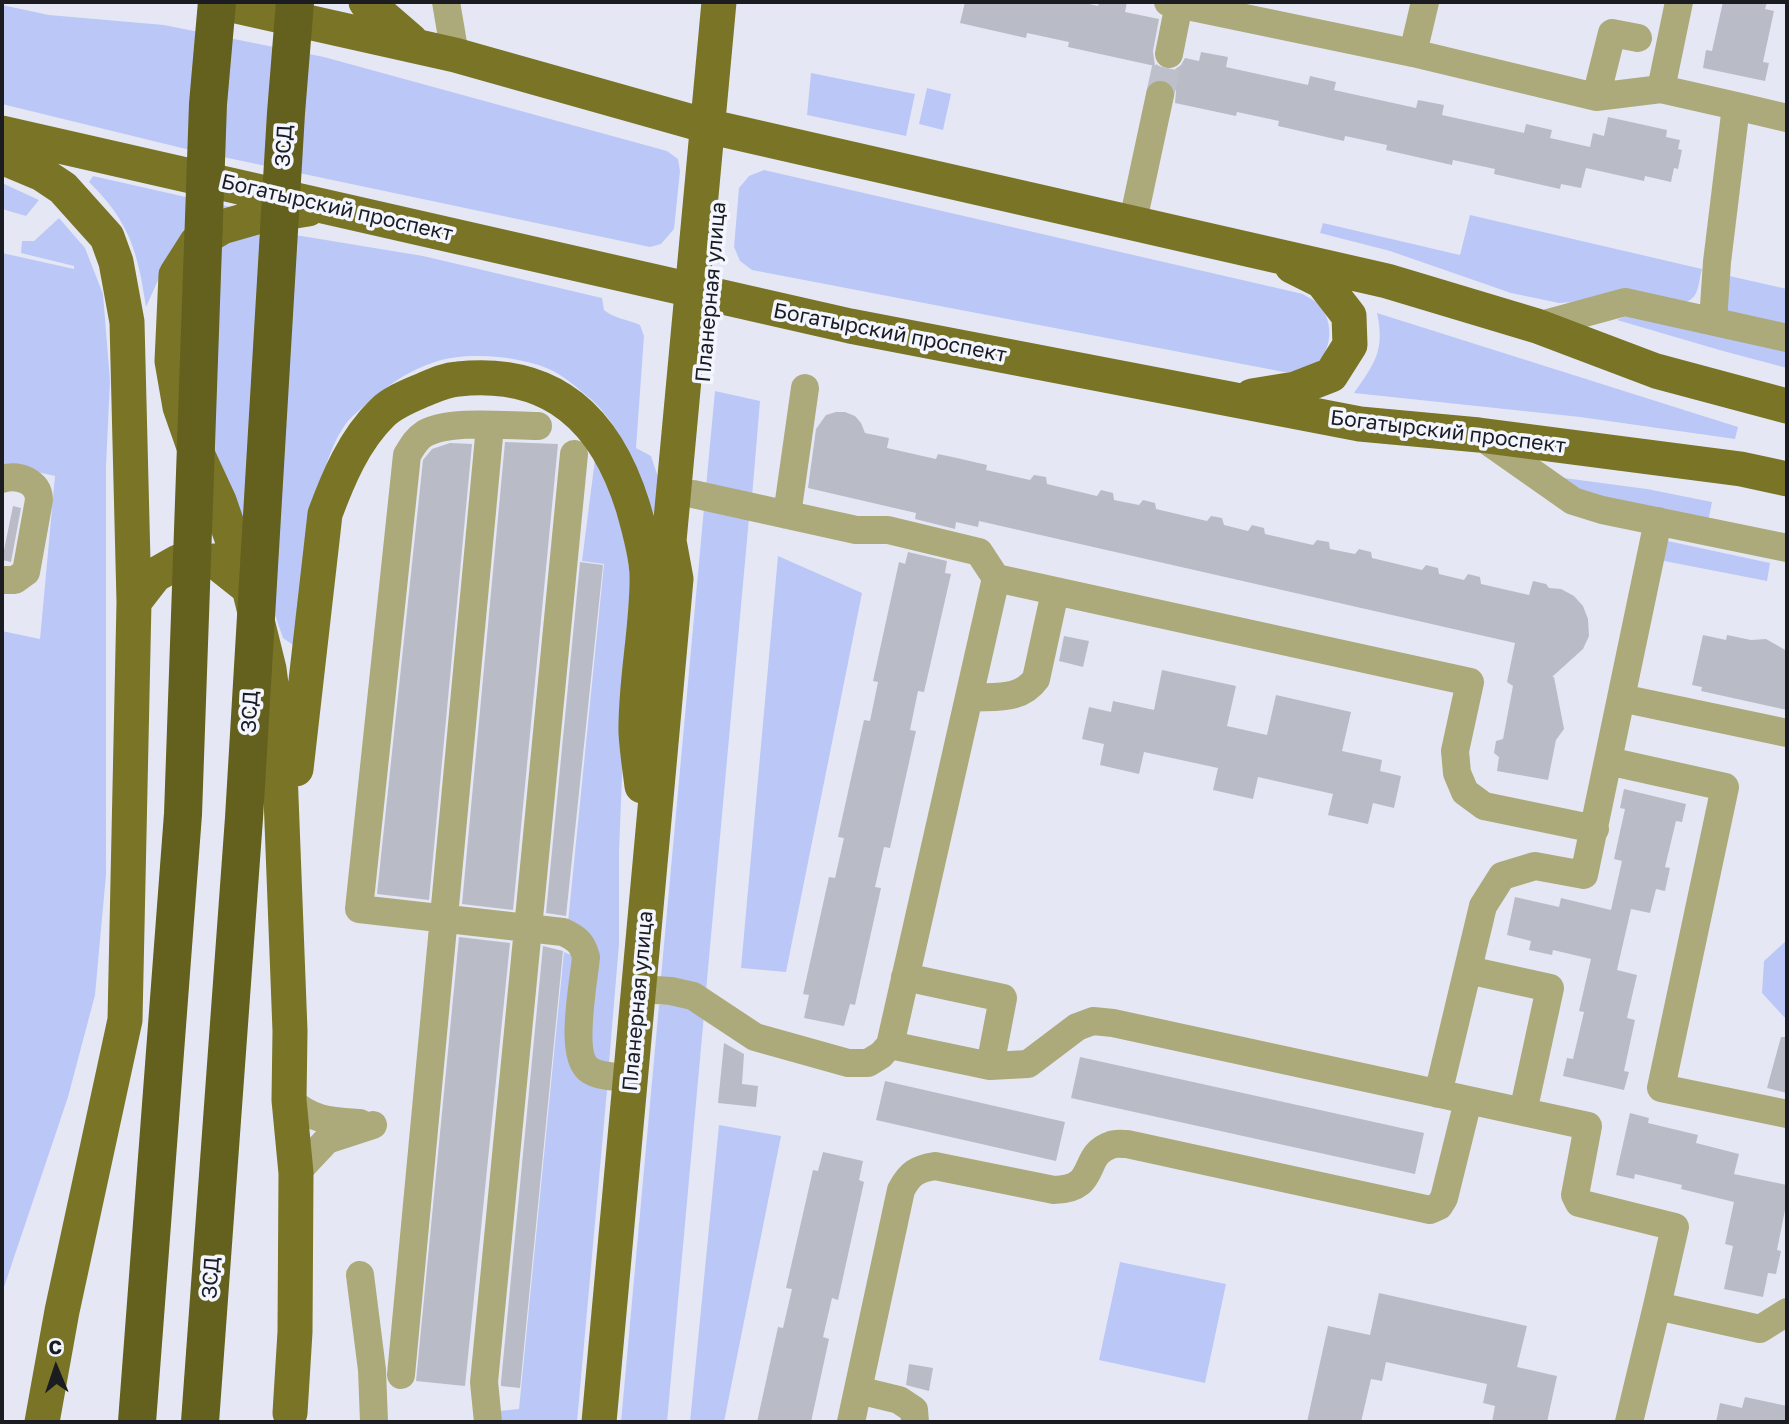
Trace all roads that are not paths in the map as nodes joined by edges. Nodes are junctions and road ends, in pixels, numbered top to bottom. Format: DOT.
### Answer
graph roads {
  1 [pos="218,2"];
  2 [pos="295,2"];
  3 [pos="366,2"];
  4 [pos="446,2"];
  5 [pos="719,2"];
  6 [pos="736,2"];
  7 [pos="1424,2"];
  8 [pos="1679,2"];
  9 [pos="1174,3"];
  10 [pos="1638,38"];
  11 [pos="417,45"];
  12 [pos="1413,53"];
  13 [pos="1169,54"];
  14 [pos="455,55"];
  15 [pos="1661,89"];
  16 [pos="1160,95"];
  17 [pos="1597,97"];
  18 [pos="1737,106"];
  19 [pos="1787,118"];
  20 [pos="716,128"];
  21 [pos="2,133"];
  22 [pos="2,157"];
  23 [pos="326,206"];
  24 [pos="1133,221"];
  25 [pos="1260,250"];
  26 [pos="702,292"];
  27 [pos="1713,321"];
  28 [pos="1537,326"];
  29 [pos="1787,338"];
  30 [pos="805,388"];
  31 [pos="1232,400"];
  32 [pos="1787,406"];
  33 [pos="490,426"];
  34 [pos="538,426"];
  35 [pos="1479,435"];
  36 [pos="574,454"];
  37 [pos="1787,479"];
  38 [pos="2,480"];
  39 [pos="693,494"];
  40 [pos="787,515"];
  41 [pos="1658,521"];
  42 [pos="1787,548"];
  43 [pos="996,578"];
  44 [pos="676,579"];
  45 [pos="2,580"];
  46 [pos="249,588"];
  47 [pos="1055,592"];
  48 [pos="134,602"];
  49 [pos="971,698"];
  50 [pos="1621,698"];
  51 [pos="1787,733"];
  52 [pos="1608,761"];
  53 [pos="1595,829"];
  54 [pos="651,858"];
  55 [pos="285,870"];
  56 [pos="445,919"];
  57 [pos="527,929"];
  58 [pos="1468,970"];
  59 [pos="905,977"];
  60 [pos="639,989"];
  61 [pos="890,1045"];
  62 [pos="990,1066"];
  63 [pos="630,1078"];
  64 [pos="1438,1094"];
  65 [pos="289,1100"];
  66 [pos="1468,1101"];
  67 [pos="1523,1112"];
  68 [pos="1787,1114"];
  69 [pos="296,1173"];
  70 [pos="359,1275"];
  71 [pos="1657,1306"];
  72 [pos="1787,1312"];
  73 [pos="401,1374"];
  74 [pos="858,1390"];
  75 [pos="290,1413"];
  76 [pos="42,1422"];
  77 [pos="137,1422"];
  78 [pos="200,1422"];
  79 [pos="374,1422"];
  80 [pos="488,1422"];
  81 [pos="599,1422"];
  82 [pos="851,1422"];
  83 [pos="915,1422"];
  84 [pos="1629,1422"];
  1 -- 11 [label="main road"];
  1 -- 77 [label="highway, bridge"];
  2 -- 78 [label="highway, ЗСД, bridge"];
  3 -- 11 [label="main road"];
  4 -- 14 [label="street"];
  5 -- 20 [label="main road, Планерная улица"];
  6 -- 20 [label="main road, Планерная улица"];
  7 -- 12 [label="street"];
  8 -- 15 [label="street"];
  9 -- 12 [label="street"];
  9 -- 13 [label="street"];
  10 -- 17 [label="street"];
  11 -- 14 [label="main road"];
  12 -- 17 [label="street"];
  14 -- 20 [label="main road"];
  15 -- 17 [label="street"];
  15 -- 18 [label="street"];
  16 -- 24 [label="street"];
  18 -- 19 [label="street"];
  18 -- 27 [label="street"];
  20 -- 24 [label="main road"];
  20 -- 26 [label="main road, Планерная улица"];
  21 -- 23 [label="main road, Богатырский проспект"];
  22 -- 48 [label="main road"];
  23 -- 26 [label="main road, Богатырский проспект"];
  23 -- 46 [label="main road"];
  24 -- 25 [label="main road"];
  25 -- 28 [label="main road"];
  25 -- 31 [label="main road"];
  26 -- 31 [label="main road, Богатырский проспект"];
  26 -- 39 [label="main road, Планерная улица"];
  26 -- 44 [label="main road, Планерная улица"];
  27 -- 28 [label="street"];
  27 -- 29 [label="street"];
  28 -- 32 [label="main road"];
  30 -- 40 [label="street"];
  31 -- 35 [label="main road, Богатырский проспект"];
  33 -- 34 [label="street"];
  33 -- 56 [label="street"];
  33 -- 56 [label="street"];
  35 -- 37 [label="main road, Богатырский проспект"];
  35 -- 41 [label="street"];
  36 -- 57 [label="street"];
  38 -- 45 [label="street"];
  39 -- 40 [label="street"];
  39 -- 44 [label="main road, Планерная улица"];
  40 -- 43 [label="street"];
  41 -- 42 [label="street"];
  41 -- 50 [label="street"];
  43 -- 47 [label="street"];
  43 -- 49 [label="street"];
  44 -- 54 [label="main road, Планерная улица"];
  46 -- 48 [label="main road"];
  46 -- 55 [label="main road"];
  47 -- 49 [label="street"];
  47 -- 53 [label="street"];
  48 -- 76 [label="main road"];
  49 -- 59 [label="street"];
  50 -- 51 [label="street"];
  50 -- 52 [label="street"];
  52 -- 53 [label="street"];
  52 -- 68 [label="street"];
  53 -- 58 [label="street"];
  54 -- 55 [label="main road"];
  54 -- 60 [label="main road, Планерная улица"];
  55 -- 65 [label="main road"];
  56 -- 57 [label="street"];
  56 -- 73 [label="street"];
  57 -- 63 [label="street"];
  57 -- 80 [label="street"];
  58 -- 64 [label="street"];
  58 -- 67 [label="street"];
  59 -- 61 [label="street"];
  59 -- 62 [label="street"];
  60 -- 61 [label="street"];
  60 -- 63 [label="main road, Планерная улица"];
  61 -- 62 [label="street"];
  62 -- 64 [label="street"];
  63 -- 81 [label="main road, Планерная улица"];
  64 -- 66 [label="street"];
  65 -- 69 [label="main road"];
  65 -- 69 [label="street"];
  66 -- 67 [label="street"];
  66 -- 74 [label="street"];
  67 -- 71 [label="street"];
  69 -- 75 [label="main road"];
  70 -- 79 [label="street"];
  71 -- 72 [label="street"];
  71 -- 84 [label="street"];
  74 -- 82 [label="street"];
  74 -- 83 [label="street"];
}
